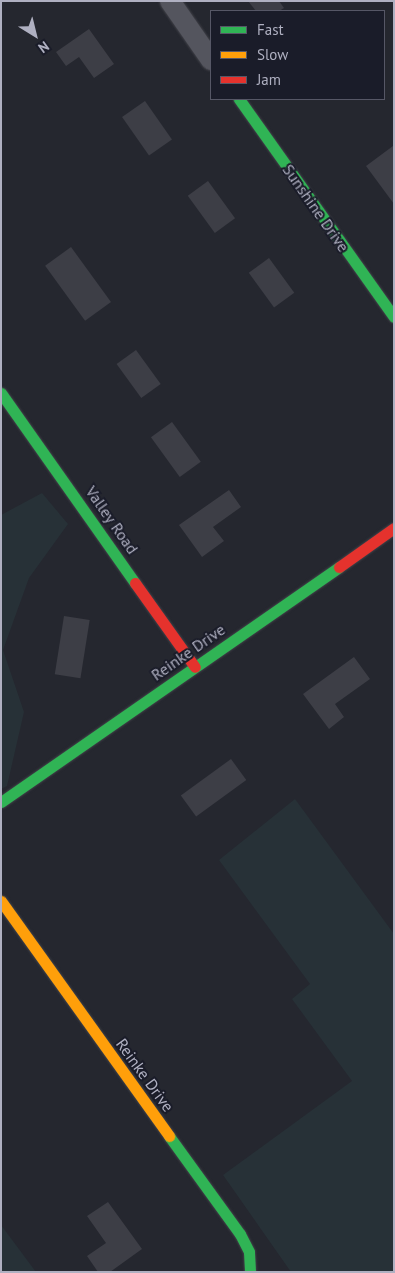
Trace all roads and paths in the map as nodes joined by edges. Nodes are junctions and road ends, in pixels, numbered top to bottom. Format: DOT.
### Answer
graph roads {
  1 [pos="170,1"];
  2 [pos="210,59"];
  3 [pos="240,100"];
  4 [pos="394,317"];
  5 [pos="1,393"];
  6 [pos="394,528"];
  7 [pos="195,667"];
  8 [pos="1,802"];
  9 [pos="1,901"];
  10 [pos="250,1272"];
  1 -- 2 [label="street"];
  3 -- 4 [label="street, Sunshine Drive"];
  5 -- 7 [label="street, Valley Road"];
  6 -- 7 [label="street, Reinke Drive"];
  7 -- 8 [label="street, Reinke Drive"];
  9 -- 10 [label="street, Reinke Drive"];
}
